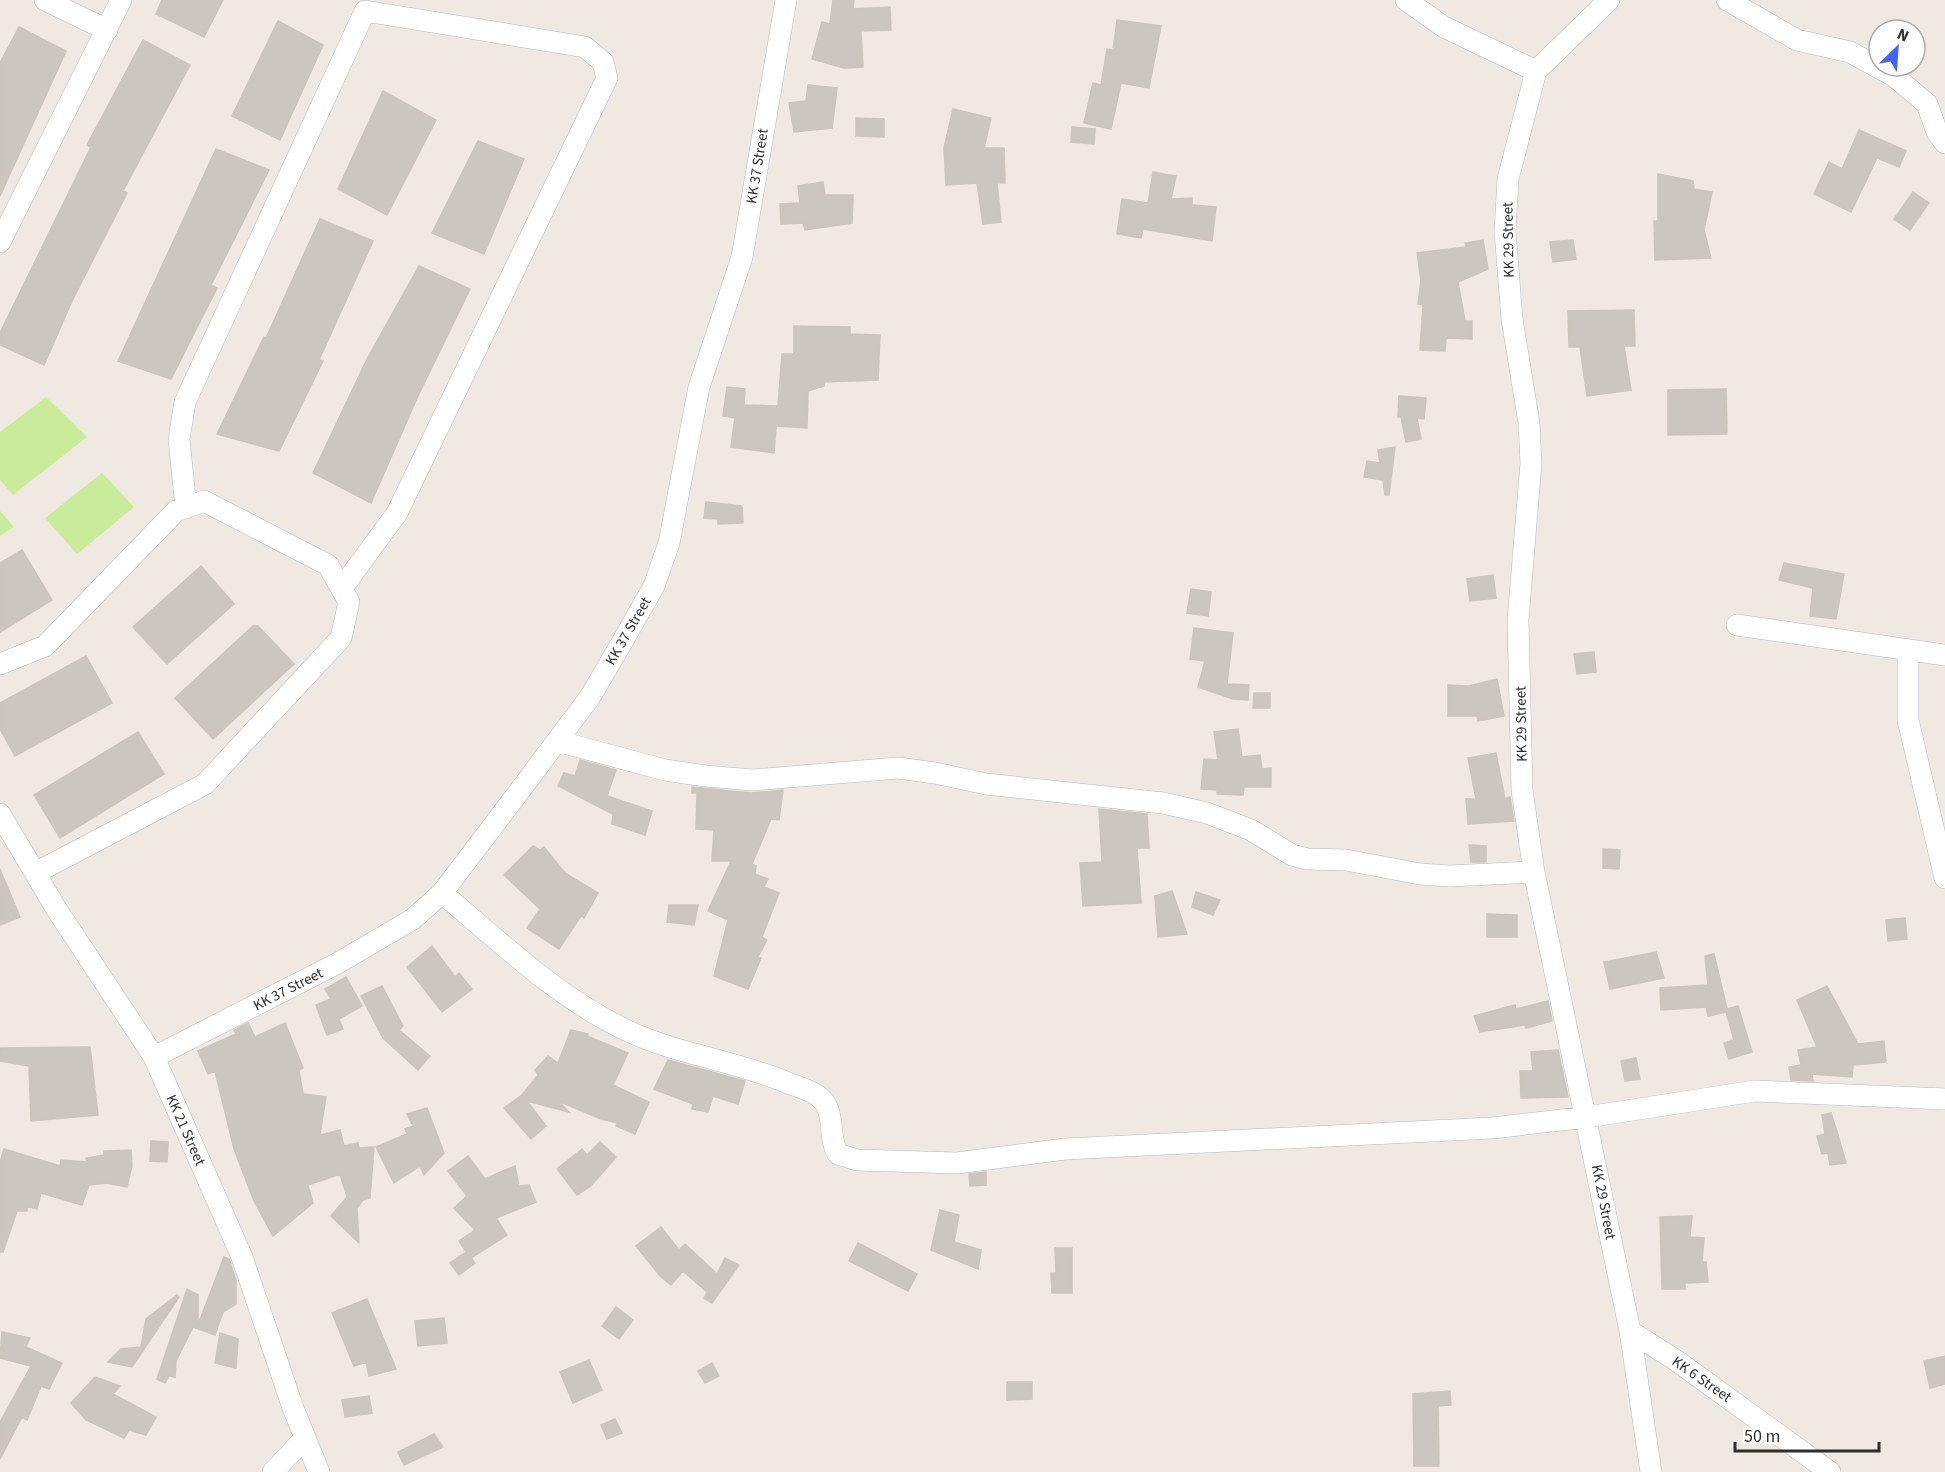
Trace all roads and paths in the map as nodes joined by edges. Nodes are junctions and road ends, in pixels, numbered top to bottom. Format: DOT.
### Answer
graph roads {
  1 [pos="45,0"];
  2 [pos="122,0"];
  3 [pos="786,0"];
  4 [pos="1406,0"];
  5 [pos="1609,0"];
  6 [pos="1727,0"];
  7 [pos="107,30"];
  8 [pos="1536,71"];
  9 [pos="1945,143"];
  10 [pos="0,242"];
  11 [pos="186,507"];
  12 [pos="342,588"];
  13 [pos="1737,625"];
  14 [pos="1908,651"];
  15 [pos="1945,655"];
  16 [pos="0,664"];
  17 [pos="557,741"];
  18 [pos="0,814"];
  19 [pos="1534,872"];
  20 [pos="35,873"];
  21 [pos="1945,878"];
  22 [pos="442,893"];
  23 [pos="154,1057"];
  24 [pos="1945,1099"];
  25 [pos="1587,1117"];
  26 [pos="1630,1331"];
  27 [pos="305,1438"];
  28 [pos="273,1472"];
  29 [pos="318,1472"];
  30 [pos="1651,1472"];
  31 [pos="1830,1472"];
  1 -- 7 [label="street"];
  2 -- 7 [label="street"];
  3 -- 17 [label="street, KK 37 Street"];
  4 -- 8 [label="street"];
  5 -- 8 [label="street"];
  6 -- 9 [label="street"];
  7 -- 10 [label="street"];
  8 -- 19 [label="street, KK 29 Street"];
  11 -- 12 [label="street"];
  11 -- 12 [label="street"];
  11 -- 16 [label="street"];
  12 -- 20 [label="street"];
  13 -- 14 [label="street"];
  14 -- 15 [label="street"];
  14 -- 21 [label="street"];
  17 -- 19 [label="street"];
  17 -- 22 [label="street, KK 37 Street"];
  18 -- 20 [label="street, KK 21 Street"];
  19 -- 25 [label="street, KK 29 Street"];
  20 -- 23 [label="street, KK 21 Street"];
  22 -- 23 [label="street, KK 37 Street"];
  22 -- 25 [label="street"];
  23 -- 27 [label="street, KK 21 Street"];
  24 -- 25 [label="street"];
  25 -- 26 [label="street, KK 29 Street"];
  26 -- 30 [label="street, KK 29 Street"];
  26 -- 31 [label="street, KK 6 Street"];
  27 -- 28 [label="street"];
  27 -- 29 [label="street, KK 21 Street"];
}
